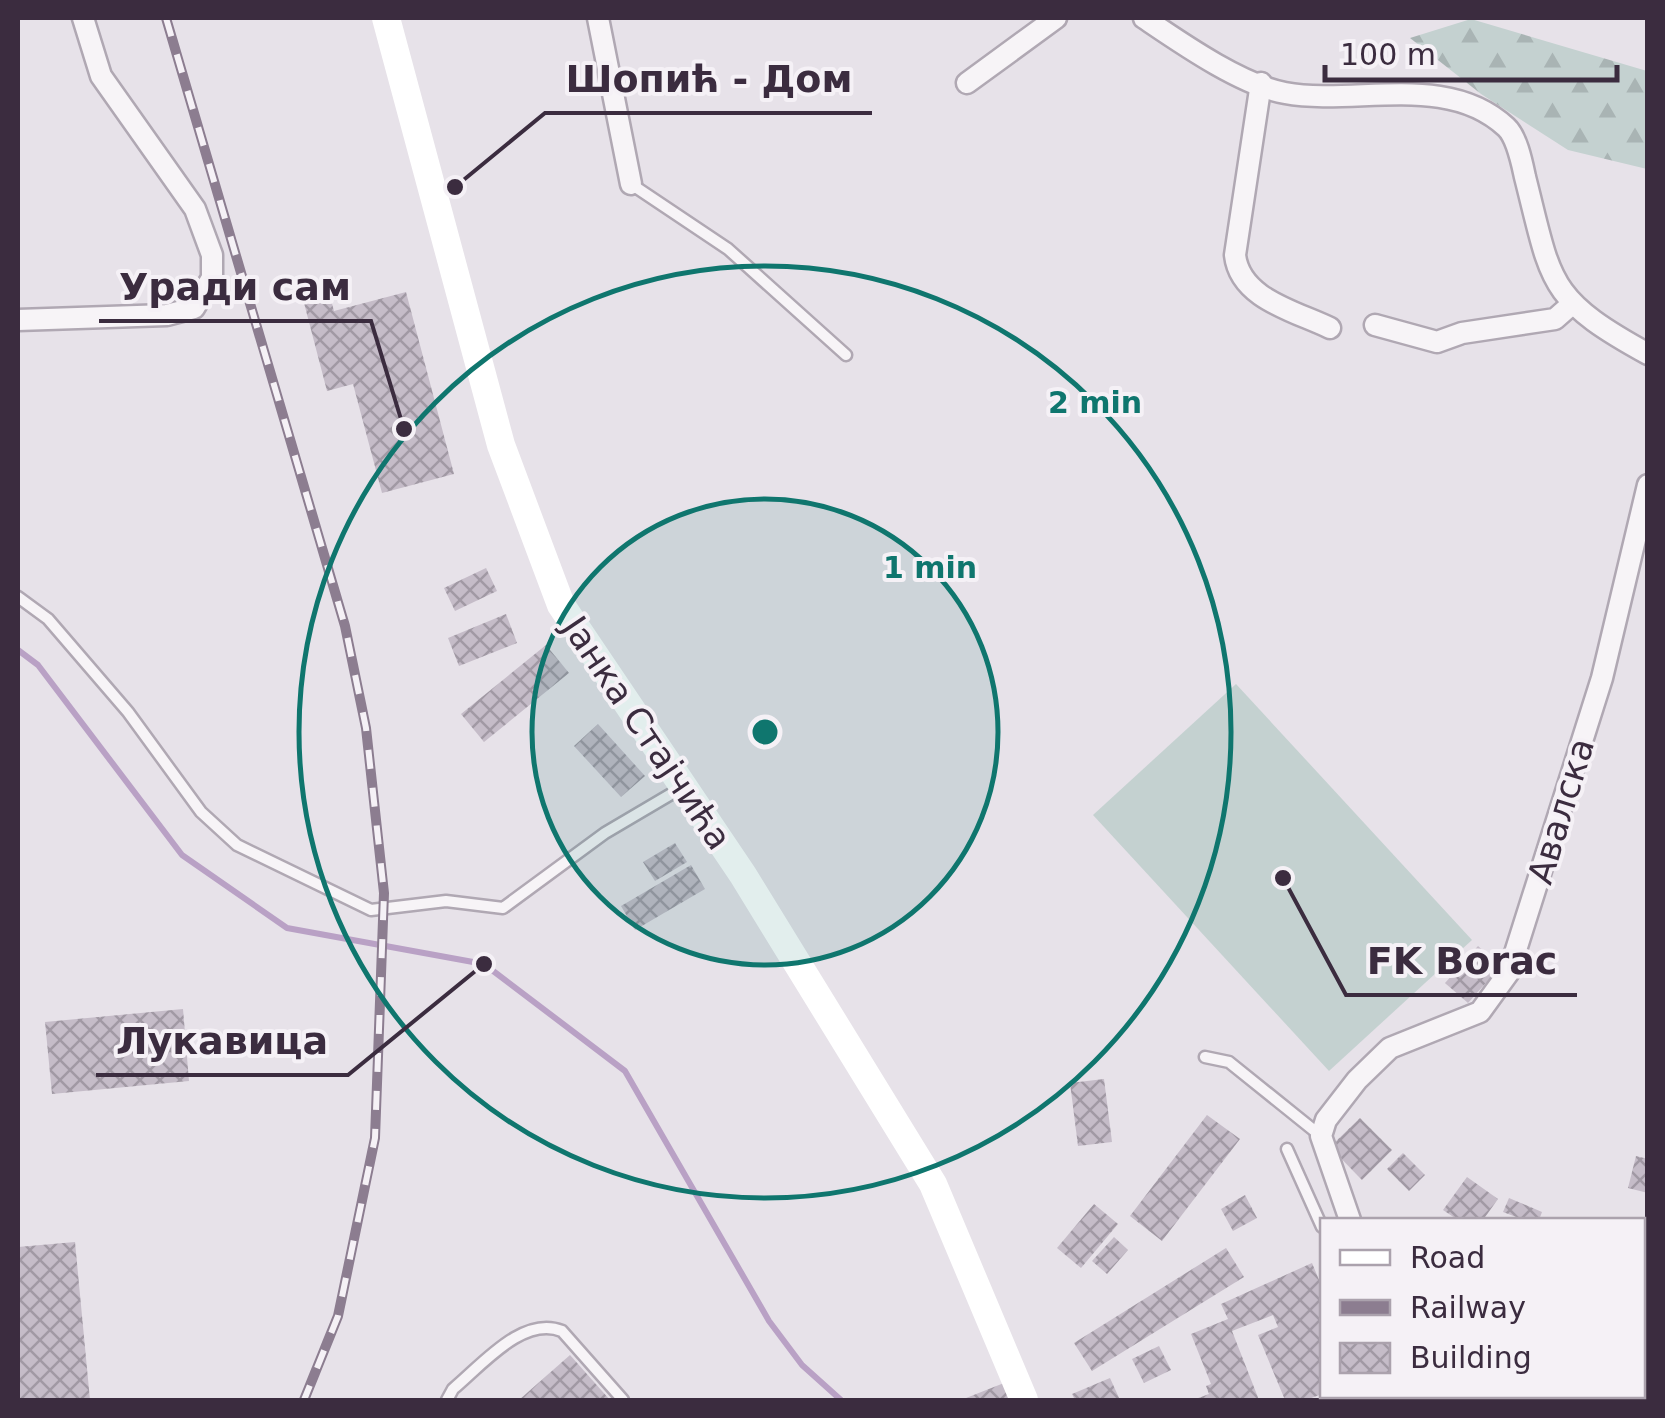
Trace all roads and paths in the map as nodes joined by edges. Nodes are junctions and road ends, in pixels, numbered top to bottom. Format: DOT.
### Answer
graph roads {
  1 [pos="83,18"];
  2 [pos="386,18"];
  3 [pos="598,18"];
  4 [pos="1056,18"];
  5 [pos="1144,18"];
  6 [pos="967,83"];
  7 [pos="1262,83"];
  8 [pos="631,184"];
  9 [pos="1572,304"];
  10 [pos="18,320"];
  11 [pos="1375,325"];
  12 [pos="1330,328"];
  13 [pos="1648,354"];
  14 [pos="846,355"];
  15 [pos="1648,484"];
  16 [pos="18,596"];
  17 [pos="684,786"];
  18 [pos="1205,1057"];
  19 [pos="1321,1136"];
  20 [pos="1287,1150"];
  21 [pos="1349,1218"];
  22 [pos="1320,1224"];
  23 [pos="447,1400"];
  24 [pos="622,1400"];
  25 [pos="1024,1400"];
  1 -- 10 [label="street"];
  2 -- 17 [label="street, Јанка Стајчића"];
  3 -- 8 [label="street"];
  4 -- 6 [label="street"];
  5 -- 7 [label="street"];
  7 -- 9 [label="street"];
  7 -- 12 [label="street"];
  8 -- 14 [label="lane"];
  9 -- 11 [label="street"];
  9 -- 13 [label="street"];
  15 -- 19 [label="street, Авалска"];
  16 -- 17 [label="lane"];
  17 -- 25 [label="street, Јанка Стајчића"];
  18 -- 19 [label="lane"];
  19 -- 21 [label="street"];
  20 -- 22 [label="lane"];
  23 -- 24 [label="lane"];
}
